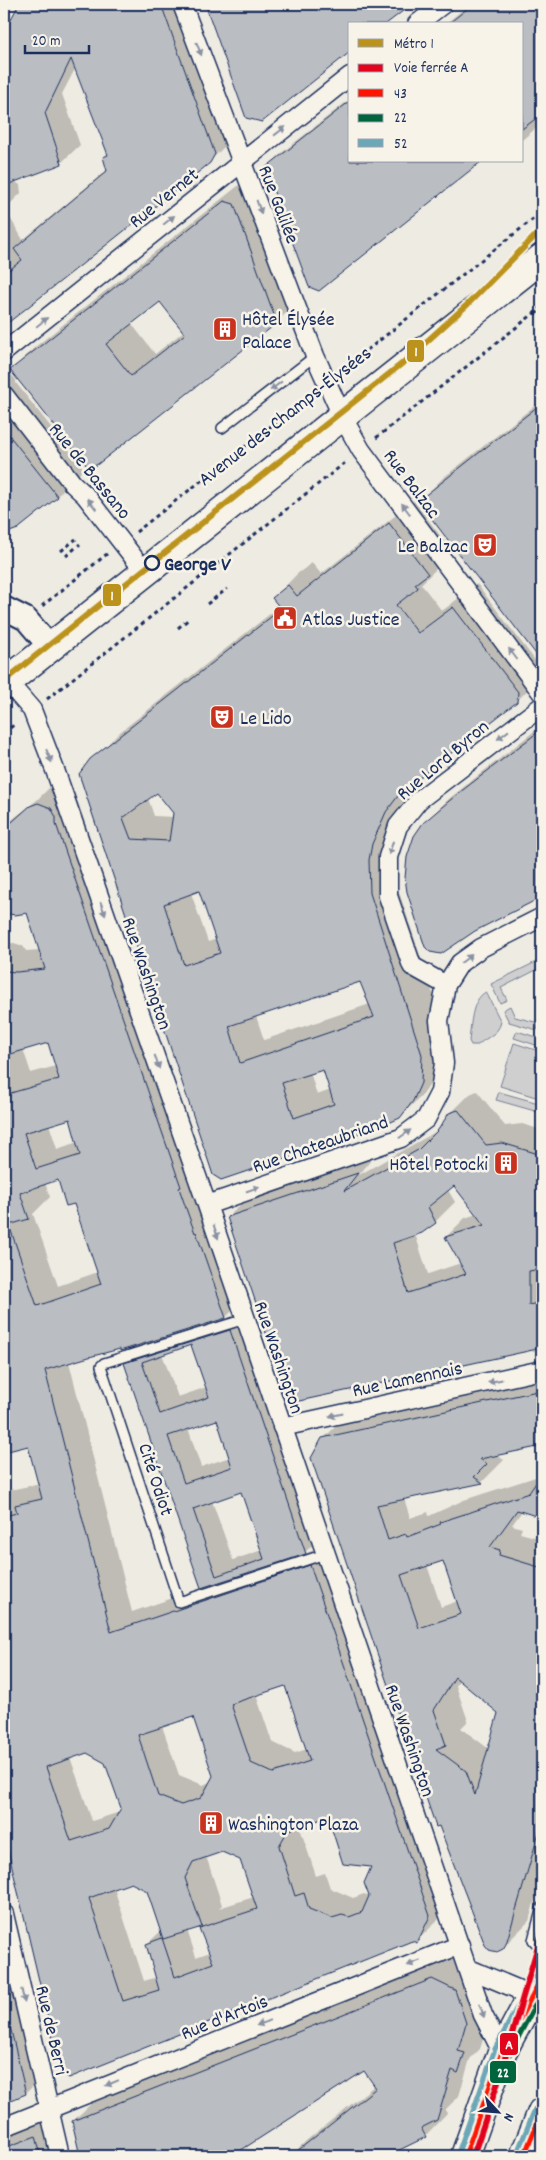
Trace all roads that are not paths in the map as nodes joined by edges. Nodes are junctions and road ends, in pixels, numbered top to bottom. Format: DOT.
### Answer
graph roads {
  1 [pos="182,4"];
  2 [pos="443,4"];
  3 [pos="420,22"];
  4 [pos="348,78"];
  5 [pos="241,161"];
  6 [pos="542,258"];
  7 [pos="4,352"];
  8 [pos="314,356"];
  9 [pos="4,395"];
  10 [pos="342,416"];
  11 [pos="222,428"];
  12 [pos="145,572"];
  13 [pos="4,608"];
  14 [pos="50,647"];
  15 [pos="5,682"];
  16 [pos="542,693"];
  17 [pos="542,706"];
  18 [pos="542,917"];
  19 [pos="446,985"];
  20 [pos="207,1205"];
  21 [pos="246,1319"];
  22 [pos="542,1370"];
  23 [pos="282,1427"];
  24 [pos="325,1554"];
  25 [pos="542,1907"];
  26 [pos="4,1914"];
  27 [pos="460,1945"];
  28 [pos="542,1950"];
  29 [pos="467,1968"];
  30 [pos="542,1978"];
  31 [pos="536,2009"];
  32 [pos="502,2052"];
  33 [pos="50,2109"];
  34 [pos="542,2112"];
  35 [pos="4,2127"];
  36 [pos="60,2156"];
  37 [pos="465,2156"];
  38 [pos="524,2156"];
  1 -- 5 [label="street, Rue Galilée, one-way"];
  2 -- 3 [label="street"];
  5 -- 4 [label="street, Rue Vernet, one-way"];
  7 -- 5 [label="street, Rue Vernet, one-way"];
  5 -- 8 [label="street, Rue Galilée, one-way"];
  6 -- 10 [label="main road, Avenue des Champs-Élysées"];
  8 -- 10 [label="street, Rue Galilée"];
  8 -- 11 [label="lane, one-way"];
  12 -- 9 [label="street, Rue de Bassano, one-way"];
  10 -- 12 [label="main road, Avenue des Champs-Élysées"];
  16 -- 10 [label="street, Rue Balzac, one-way"];
  12 -- 14 [label="main road, Avenue des Champs-Élysées"];
  13 -- 14 [label="street"];
  14 -- 15 [label="main road, Avenue des Champs-Élysées"];
  15 -- 20 [label="street, Rue Washington, one-way"];
  17 -- 19 [label="street, Rue Lord Byron, one-way"];
  19 -- 18 [label="street, Rue Chateaubriand, one-way"];
  20 -- 19 [label="street, Rue Chateaubriand, one-way"];
  20 -- 21 [label="street, Rue Washington, one-way"];
  21 -- 23 [label="street, Rue Washington"];
  21 -- 24 [label="lane, Cité Odiot"];
  22 -- 23 [label="street, Rue Lamennais, one-way"];
  23 -- 24 [label="street, Rue Washington"];
  24 -- 27 [label="street, Rue Washington"];
  25 -- 28 [label="lane"];
  26 -- 33 [label="street, Rue de Berri, one-way"];
  27 -- 29 [label="street, Rue Washington"];
  27 -- 33 [label="street, Rue d'Artois, one-way"];
  29 -- 31 [label="street"];
  29 -- 32 [label="street, Rue Washington, one-way"];
  30 -- 31 [label="main road"];
  31 -- 32 [label="main road"];
  32 -- 37 [label="main road"];
  33 -- 35 [label="street, Rue d'Artois"];
  33 -- 36 [label="street, Rue de Berri"];
  34 -- 38 [label="main road"];
}
